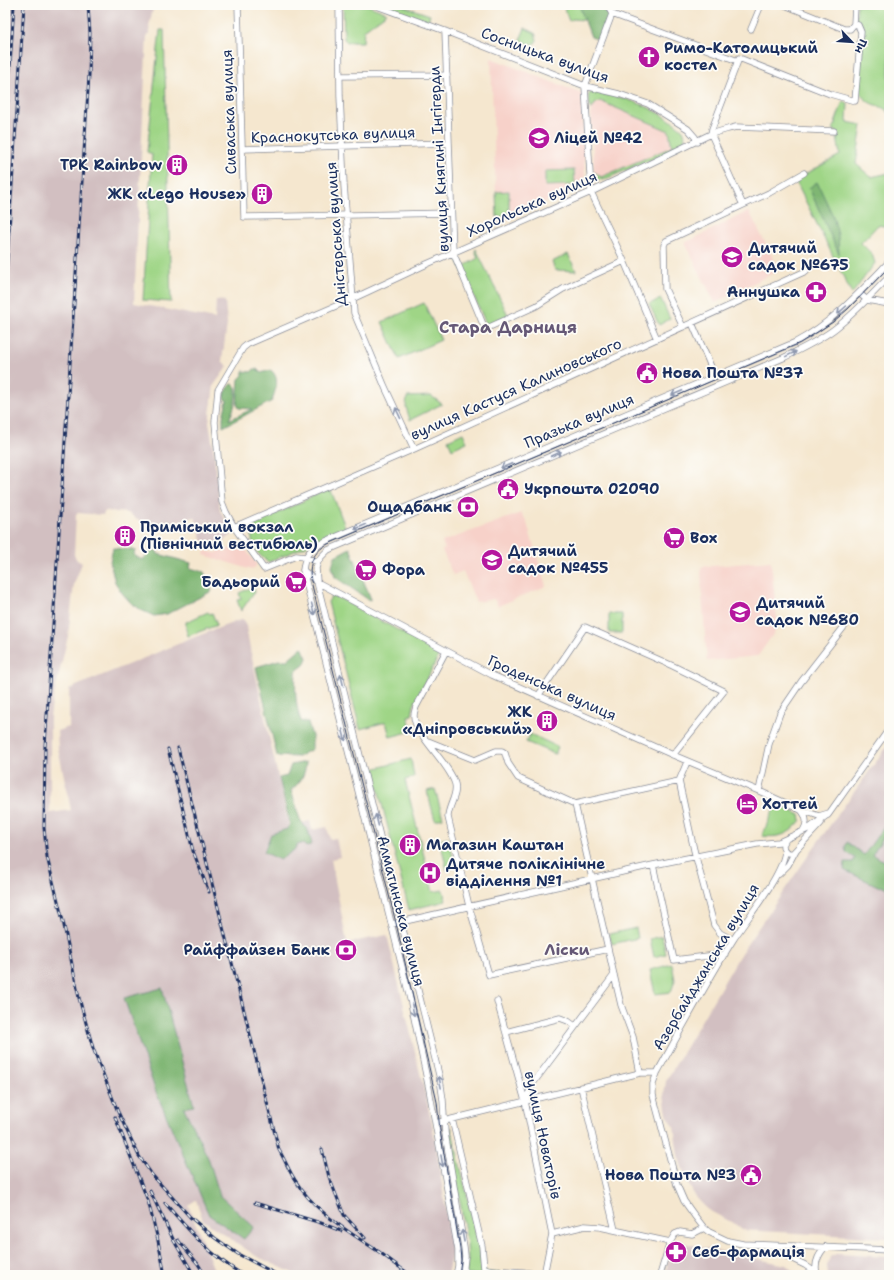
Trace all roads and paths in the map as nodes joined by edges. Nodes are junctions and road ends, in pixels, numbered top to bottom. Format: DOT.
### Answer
graph roads {
  1 [pos="238,5"];
  2 [pos="339,5"];
  3 [pos="374,5"];
  4 [pos="607,5"];
  5 [pos="761,5"];
  6 [pos="785,5"];
  7 [pos="855,5"];
  8 [pos="612,14"];
  9 [pos="854,24"];
  10 [pos="751,29"];
  11 [pos="445,31"];
  12 [pos="738,59"];
  13 [pos="446,75"];
  14 [pos="340,76"];
  15 [pos="585,86"];
  16 [pos="834,131"];
  17 [pos="711,134"];
  18 [pos="697,142"];
  19 [pos="449,144"];
  20 [pos="343,146"];
  21 [pos="242,149"];
  22 [pos="804,173"];
  23 [pos="591,192"];
  24 [pos="743,205"];
  25 [pos="451,214"];
  26 [pos="347,215"];
  27 [pos="453,252"];
  28 [pos="624,261"];
  29 [pos="889,262"];
  30 [pos="806,271"];
  31 [pos="889,277"];
  32 [pos="859,293"];
  33 [pos="352,299"];
  34 [pos="867,300"];
  35 [pos="889,304"];
  36 [pos="692,323"];
  37 [pos="683,327"];
  38 [pos="657,339"];
  39 [pos="716,376"];
  40 [pos="414,449"];
  41 [pos="234,527"];
  42 [pos="306,557"];
  43 [pos="318,562"];
  44 [pos="303,570"];
  45 [pos="317,582"];
  46 [pos="852,619"];
  47 [pos="446,651"];
  48 [pos="538,696"];
  49 [pos="889,729"];
  50 [pos="427,741"];
  51 [pos="673,755"];
  52 [pos="687,762"];
  53 [pos="679,781"];
  54 [pos="759,791"];
  55 [pos="575,804"];
  56 [pos="801,810"];
  57 [pos="829,812"];
  58 [pos="802,832"];
  59 [pos="787,839"];
  60 [pos="769,843"];
  61 [pos="784,850"];
  62 [pos="796,850"];
  63 [pos="696,856"];
  64 [pos="653,865"];
  65 [pos="777,875"];
  66 [pos="591,879"];
  67 [pos="469,906"];
  68 [pos="402,921"];
  69 [pos="392,924"];
  70 [pos="733,940"];
  71 [pos="608,948"];
  72 [pos="725,954"];
  73 [pos="614,975"];
  74 [pos="497,1001"];
  75 [pos="575,1026"];
  76 [pos="506,1032"];
  77 [pos="640,1073"];
  78 [pos="657,1073"];
  79 [pos="581,1088"];
  80 [pos="525,1101"];
  81 [pos="452,1119"];
  82 [pos="445,1121"];
  83 [pos="436,1123"];
  84 [pos="704,1228"];
  85 [pos="615,1230"];
  86 [pos="552,1234"];
  87 [pos="670,1242"];
  88 [pos="764,1245"];
  89 [pos="825,1247"];
  90 [pos="889,1250"];
  91 [pos="818,1274"];
  92 [pos="456,1275"];
  93 [pos="463,1275"];
  94 [pos="541,1275"];
  95 [pos="544,1275"];
  96 [pos="660,1275"];
  1 -- 21 [label="street, Сиваська вулиця"];
  2 -- 14 [label="street, Дністерська вулиця"];
  3 -- 11 [label="street, Сосницька вулиця"];
  4 -- 8 [label="street"];
  5 -- 10 [label="street"];
  6 -- 9 [label="street"];
  7 -- 9 [label="street"];
  8 -- 12 [label="street"];
  8 -- 15 [label="street"];
  9 -- 12 [label="street"];
  11 -- 13 [label="street, вулиця Княгині Інгігерди"];
  11 -- 15 [label="street, Сосницька вулиця"];
  12 -- 17 [label="street"];
  13 -- 14 [label="street"];
  13 -- 19 [label="street, вулиця Княгині Інгігерди"];
  14 -- 20 [label="street, Дністерська вулиця"];
  15 -- 18 [label="street, Сосницька вулиця"];
  15 -- 23 [label="street"];
  16 -- 17 [label="street, Хорольська вулиця"];
  17 -- 18 [label="street, Хорольська вулиця"];
  17 -- 24 [label="street"];
  18 -- 23 [label="street, Хорольська вулиця"];
  19 -- 20 [label="street, Краснокутська вулиця"];
  19 -- 25 [label="street, вулиця Княгині Інгігерди"];
  20 -- 21 [label="street, Краснокутська вулиця"];
  20 -- 26 [label="street, Дністерська вулиця"];
  21 -- 26 [label="street, Сиваська вулиця"];
  22 -- 24 [label="street"];
  23 -- 27 [label="street, Хорольська вулиця"];
  23 -- 28 [label="street"];
  24 -- 37 [label="street"];
  25 -- 26 [label="street"];
  25 -- 27 [label="street, вулиця Княгині Інгігерди"];
  26 -- 33 [label="street, Дністерська вулиця"];
  27 -- 28 [label="street, вулиця Княгині Інгігерди"];
  27 -- 33 [label="street, Хорольська вулиця"];
  28 -- 38 [label="street"];
  29 -- 32 [label="street, Празька вулиця"];
  30 -- 36 [label="street, вулиця Кастуся Калиновського"];
  31 -- 34 [label="street, Празька вулиця"];
  32 -- 34 [label="street"];
  32 -- 39 [label="street, Празька вулиця, one-way"];
  40 -- 33 [label="street, Дністерська вулиця, one-way"];
  33 -- 41 [label="street, Хорольська вулиця"];
  34 -- 35 [label="street"];
  43 -- 34 [label="street, Празька вулиця, one-way"];
  36 -- 37 [label="street, вулиця Кастуся Калиновського"];
  36 -- 39 [label="street"];
  37 -- 38 [label="street, вулиця Кастуся Калиновського"];
  38 -- 40 [label="street, вулиця Кастуся Калиновського"];
  39 -- 42 [label="street, Празька вулиця, one-way"];
  40 -- 41 [label="street, вулиця Кастуся Калиновського"];
  41 -- 42 [label="street"];
  42 -- 43 [label="street"];
  42 -- 44 [label="street, Алматинська вулиця"];
  43 -- 45 [label="street, Алматинська вулиця"];
  44 -- 45 [label="street, Гроденська вулиця"];
  44 -- 69 [label="street, Алматинська вулиця, one-way"];
  45 -- 47 [label="street, Гроденська вулиця"];
  68 -- 45 [label="street, Алматинська вулиця, one-way"];
  46 -- 54 [label="street"];
  47 -- 48 [label="street, Гроденська вулиця"];
  47 -- 50 [label="street"];
  48 -- 51 [label="street, Гроденська вулиця"];
  48 -- 51 [label="street"];
  49 -- 57 [label="street, Азербайджанська вулиця"];
  50 -- 55 [label="street"];
  50 -- 67 [label="street"];
  51 -- 52 [label="street, Гроденська вулиця"];
  52 -- 53 [label="street"];
  52 -- 54 [label="street, Гроденська вулиця"];
  53 -- 55 [label="street"];
  53 -- 63 [label="street"];
  54 -- 56 [label="street, Гроденська вулиця"];
  55 -- 66 [label="street"];
  56 -- 57 [label="street, Гроденська вулиця"];
  56 -- 58 [label="street"];
  57 -- 58 [label="street, Азербайджанська вулиця"];
  57 -- 62 [label="street, Азербайджанська вулиця"];
  58 -- 59 [label="street, Азербайджанська вулиця"];
  59 -- 60 [label="street, Азербайджанська вулиця"];
  59 -- 61 [label="street"];
  59 -- 62 [label="street"];
  60 -- 61 [label="street"];
  60 -- 63 [label="street, Азербайджанська вулиця"];
  61 -- 62 [label="street"];
  61 -- 65 [label="street, Азербайджанська вулиця"];
  62 -- 65 [label="street, Азербайджанська вулиця"];
  63 -- 64 [label="street, Азербайджанська вулиця"];
  63 -- 70 [label="street"];
  64 -- 66 [label="street, Азербайджанська вулиця"];
  64 -- 72 [label="street"];
  65 -- 70 [label="street, Азербайджанська вулиця"];
  66 -- 67 [label="street, Азербайджанська вулиця"];
  66 -- 71 [label="street"];
  67 -- 68 [label="street, Азербайджанська вулиця"];
  67 -- 71 [label="street"];
  68 -- 69 [label="street, Азербайджанська вулиця"];
  82 -- 68 [label="street, Алматинська вулиця, one-way"];
  69 -- 83 [label="street, Алматинська вулиця, one-way"];
  70 -- 72 [label="street, Азербайджанська вулиця"];
  71 -- 73 [label="street"];
  72 -- 78 [label="street, Азербайджанська вулиця"];
  73 -- 75 [label="street"];
  73 -- 77 [label="street"];
  74 -- 76 [label="street, вулиця Новаторів"];
  75 -- 76 [label="street"];
  75 -- 80 [label="street"];
  76 -- 80 [label="street, вулиця Новаторів"];
  77 -- 78 [label="street"];
  77 -- 79 [label="street"];
  78 -- 84 [label="street, Азербайджанська вулиця"];
  79 -- 80 [label="street"];
  79 -- 85 [label="street"];
  80 -- 81 [label="street"];
  80 -- 86 [label="street, вулиця Новаторів"];
  81 -- 82 [label="street"];
  81 -- 94 [label="street"];
  82 -- 83 [label="street"];
  93 -- 82 [label="street, Алматинська вулиця, one-way"];
  83 -- 92 [label="street, Алматинська вулиця, one-way"];
  84 -- 87 [label="street"];
  84 -- 88 [label="street"];
  85 -- 86 [label="street"];
  85 -- 87 [label="street"];
  86 -- 95 [label="street, вулиця Новаторів"];
  87 -- 96 [label="street"];
  88 -- 89 [label="street"];
  88 -- 91 [label="street"];
  89 -- 90 [label="street"];
  89 -- 91 [label="street"];
}
